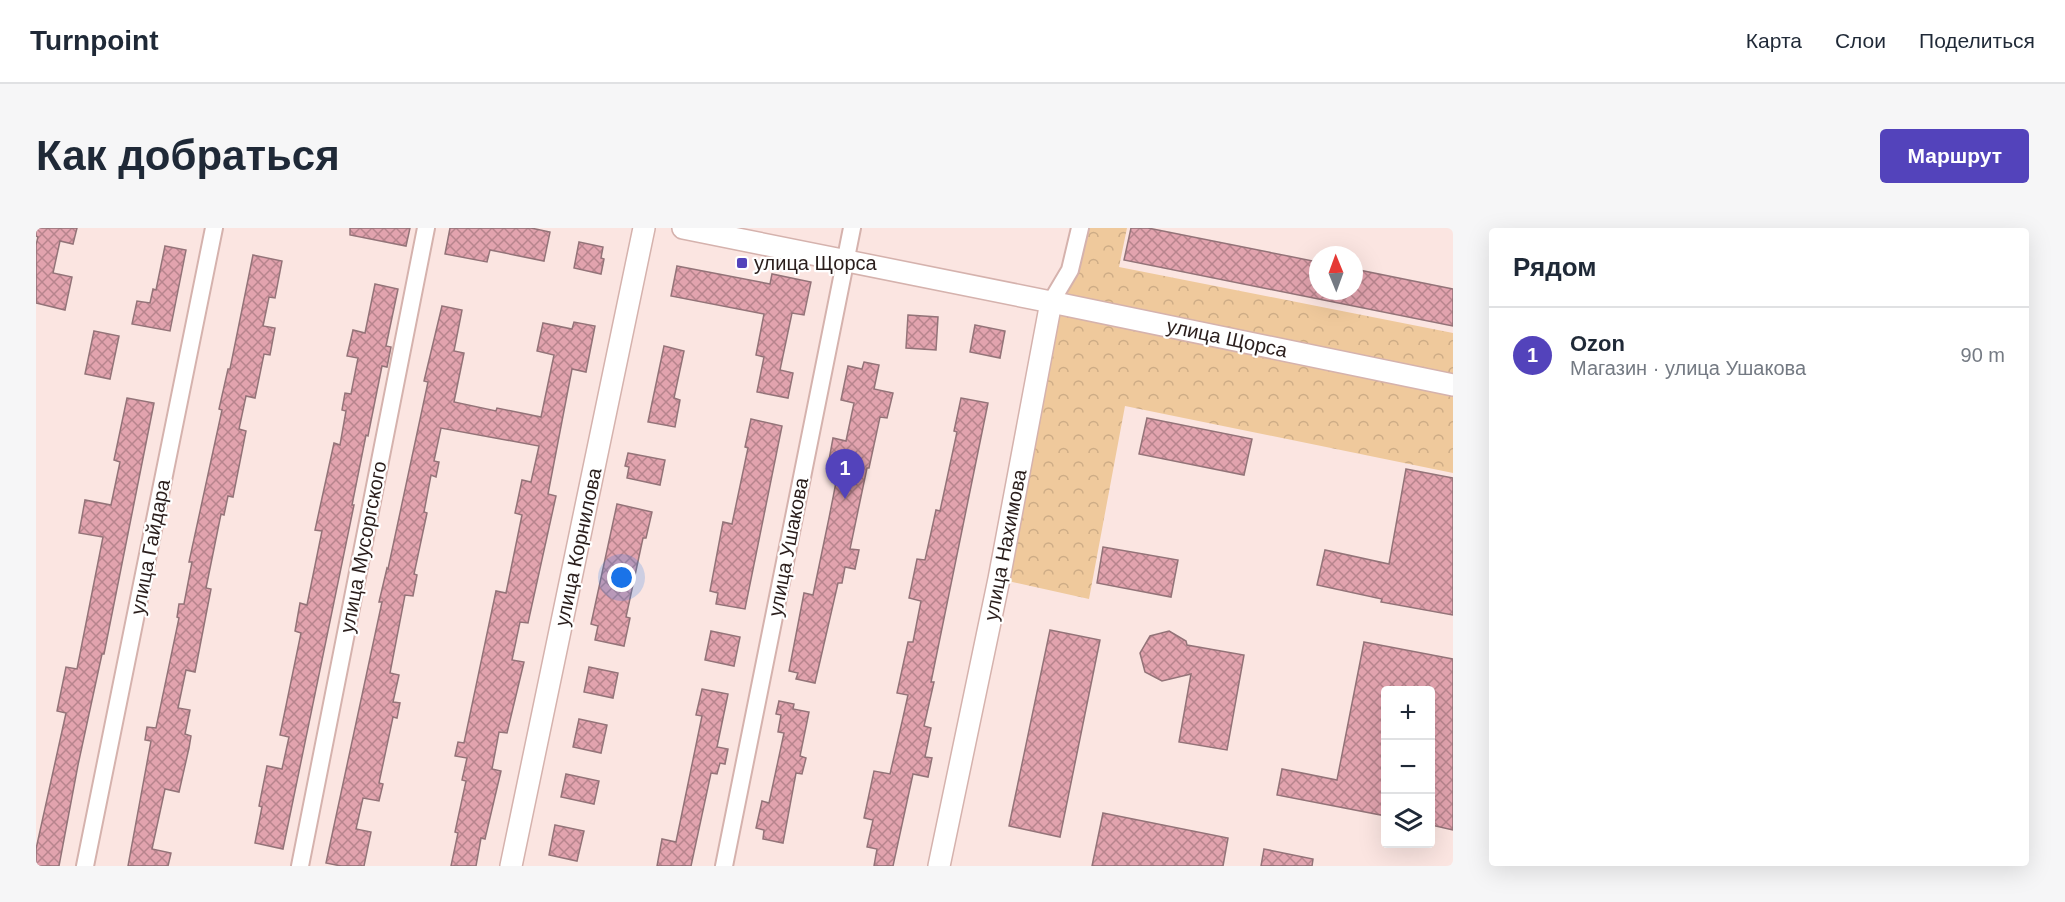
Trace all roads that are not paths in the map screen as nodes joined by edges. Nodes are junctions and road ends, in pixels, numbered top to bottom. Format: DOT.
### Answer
graph roads {
  1 [pos="214,228"];
  2 [pos="426,228"];
  3 [pos="644,228"];
  4 [pos="683,228"];
  5 [pos="852,228"];
  6 [pos="1080,228"];
  7 [pos="846,261"];
  8 [pos="1051,302"];
  9 [pos="1453,385"];
  10 [pos="85,866"];
  11 [pos="300,866"];
  12 [pos="511,866"];
  13 [pos="724,866"];
  14 [pos="939,866"];
  1 -- 10 [label="street, улица Гайдара"];
  2 -- 11 [label="street, улица Мусоргского"];
  3 -- 12 [label="street, улица Корнилова"];
  4 -- 7 [label="street, улица Щорса"];
  5 -- 7 [label="street, улица Ушакова"];
  6 -- 8 [label="street, улица Нахимова"];
  7 -- 8 [label="street, улица Щорса"];
  7 -- 13 [label="street, улица Ушакова"];
  8 -- 9 [label="street, улица Щорса"];
  8 -- 14 [label="street, улица Нахимова"];
}
